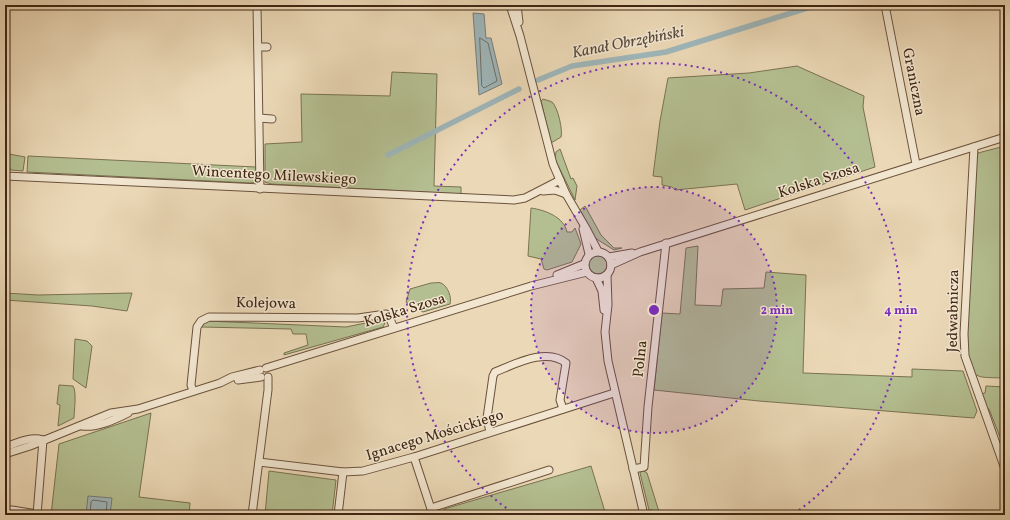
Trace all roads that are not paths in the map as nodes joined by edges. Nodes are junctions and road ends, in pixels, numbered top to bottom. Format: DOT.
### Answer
graph roads {
  1 [pos="257,5"];
  2 [pos="510,5"];
  3 [pos="517,5"];
  4 [pos="885,5"];
  5 [pos="520,36"];
  6 [pos="258,47"];
  7 [pos="267,47"];
  8 [pos="258,118"];
  9 [pos="272,119"];
  10 [pos="1005,137"];
  11 [pos="974,147"];
  12 [pos="916,164"];
  13 [pos="5,176"];
  14 [pos="560,180"];
  15 [pos="260,189"];
  16 [pos="541,191"];
  17 [pos="566,194"];
  18 [pos="581,221"];
  19 [pos="666,243"];
  20 [pos="598,251"];
  21 [pos="640,252"];
  22 [pos="589,254"];
  23 [pos="609,257"];
  24 [pos="584,264"];
  25 [pos="611,265"];
  26 [pos="587,272"];
  27 [pos="607,275"];
  28 [pos="596,278"];
  29 [pos="531,286"];
  30 [pos="606,316"];
  31 [pos="394,328"];
  32 [pos="265,374"];
  33 [pos="193,391"];
  34 [pos="614,393"];
  35 [pos="563,409"];
  36 [pos="490,432"];
  37 [pos="58,435"];
  38 [pos="43,440"];
  39 [pos="30,446"];
  40 [pos="5,447"];
  41 [pos="42,453"];
  42 [pos="5,454"];
  43 [pos="414,457"];
  44 [pos="259,462"];
  45 [pos="633,469"];
  46 [pos="1005,469"];
  47 [pos="549,470"];
  48 [pos="343,472"];
  49 [pos="5,511"];
  50 [pos="432,512"];
  51 [pos="37,514"];
  52 [pos="252,515"];
  53 [pos="338,515"];
  54 [pos="644,515"];
  1 -- 6 [label="street"];
  2 -- 5 [label="street"];
  3 -- 5 [label="street"];
  4 -- 12 [label="street, Graniczna"];
  5 -- 14 [label="street"];
  6 -- 7 [label="street"];
  6 -- 8 [label="street"];
  8 -- 9 [label="street"];
  8 -- 15 [label="street"];
  10 -- 11 [label="street, Kolska Szosa"];
  11 -- 12 [label="street, Kolska Szosa"];
  11 -- 46 [label="street, Jedwabnicza"];
  12 -- 19 [label="street, Kolska Szosa"];
  13 -- 15 [label="street, Wincentego Milewskiego"];
  14 -- 16 [label="street, Wincentego Milewskiego"];
  14 -- 17 [label="street"];
  15 -- 16 [label="street, Wincentego Milewskiego"];
  16 -- 17 [label="street, Wincentego Milewskiego"];
  17 -- 18 [label="street"];
  18 -- 20 [label="street"];
  18 -- 22 [label="street"];
  19 -- 21 [label="street, Kolska Szosa"];
  19 -- 45 [label="street, Polna"];
  20 -- 22 [label="street"];
  20 -- 23 [label="street"];
  21 -- 23 [label="street, Kolska Szosa"];
  21 -- 25 [label="street, Kolska Szosa"];
  22 -- 24 [label="street"];
  23 -- 25 [label="street"];
  24 -- 26 [label="street"];
  24 -- 29 [label="street, Kolska Szosa"];
  25 -- 27 [label="street"];
  26 -- 28 [label="street"];
  26 -- 29 [label="street, Kolska Szosa"];
  27 -- 28 [label="street"];
  27 -- 30 [label="street"];
  28 -- 30 [label="street"];
  29 -- 31 [label="street, Kolska Szosa"];
  30 -- 34 [label="street"];
  31 -- 32 [label="street, Kolska Szosa"];
  31 -- 33 [label="street, Kolejowa"];
  32 -- 33 [label="street, Kolska Szosa"];
  32 -- 44 [label="street"];
  33 -- 37 [label="street, Kolska Szosa"];
  34 -- 35 [label="street, Ignacego Mościckiego"];
  34 -- 45 [label="street"];
  35 -- 36 [label="street, Ignacego Mościckiego"];
  35 -- 36 [label="street"];
  36 -- 43 [label="street, Ignacego Mościckiego"];
  37 -- 38 [label="street, Kolska Szosa"];
  37 -- 41 [label="street"];
  38 -- 39 [label="street, Kolska Szosa"];
  38 -- 40 [label="street, Kolska Szosa"];
  38 -- 41 [label="street"];
  39 -- 41 [label="street"];
  39 -- 42 [label="street, Kolska Szosa"];
  41 -- 51 [label="street"];
  43 -- 48 [label="street, Ignacego Mościckiego"];
  43 -- 50 [label="street"];
  44 -- 48 [label="street, Ignacego Mościckiego"];
  44 -- 52 [label="street"];
  45 -- 54 [label="street"];
  47 -- 50 [label="street"];
  48 -- 53 [label="street"];
  49 -- 51 [label="street"];
}
